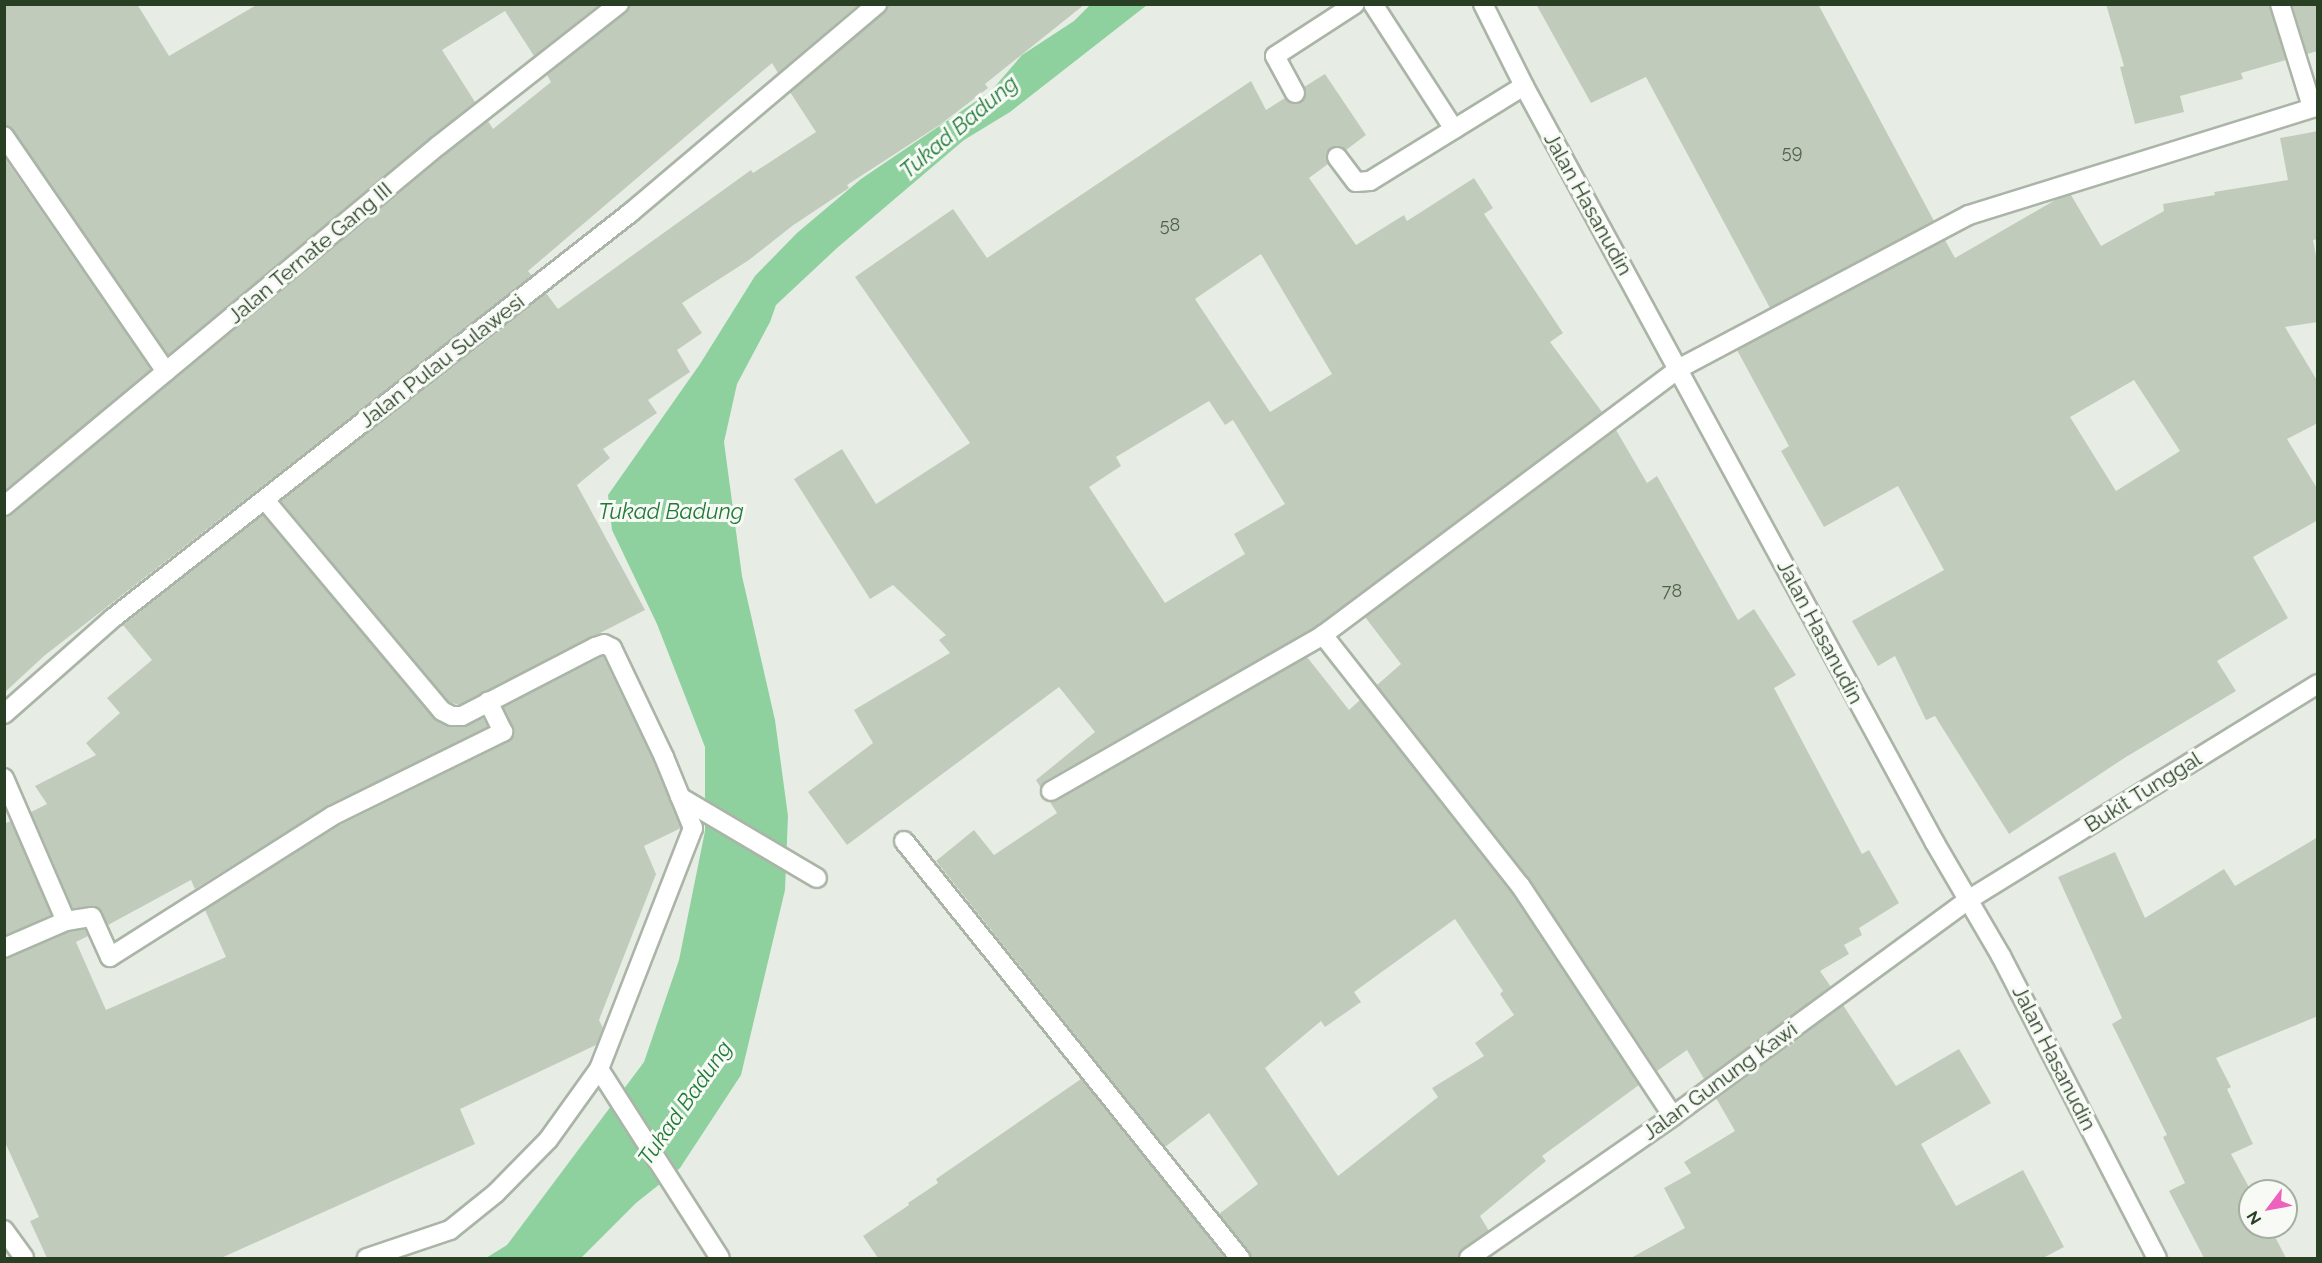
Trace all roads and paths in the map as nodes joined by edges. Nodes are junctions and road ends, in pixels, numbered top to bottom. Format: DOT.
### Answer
graph roads {
  1 [pos="619,4"];
  2 [pos="878,4"];
  3 [pos="1355,4"];
  4 [pos="1372,4"];
  5 [pos="1483,4"];
  6 [pos="2280,4"];
  7 [pos="1524,86"];
  8 [pos="1295,93"];
  9 [pos="2315,106"];
  10 [pos="1454,129"];
  11 [pos="4,136"];
  12 [pos="1337,157"];
  13 [pos="1678,369"];
  14 [pos="166,372"];
  15 [pos="265,500"];
  16 [pos="4,506"];
  17 [pos="1323,635"];
  18 [pos="2318,684"];
  19 [pos="488,701"];
  20 [pos="4,714"];
  21 [pos="4,778"];
  22 [pos="1051,791"];
  23 [pos="688,801"];
  24 [pos="904,841"];
  25 [pos="817,878"];
  26 [pos="1968,900"];
  27 [pos="66,921"];
  28 [pos="4,948"];
  29 [pos="599,1069"];
  30 [pos="1673,1116"];
  31 [pos="4,1230"];
  32 [pos="24,1258"];
  33 [pos="367,1258"];
  34 [pos="720,1258"];
  35 [pos="1240,1258"];
  36 [pos="1469,1258"];
  37 [pos="2157,1258"];
  1 -- 14 [label="street, Jalan Ternate Gang III"];
  2 -- 15 [label="street, Jalan Pulau Sulawesi"];
  3 -- 8 [label="street"];
  4 -- 10 [label="street"];
  5 -- 7 [label="street, Jalan Hasanudin"];
  6 -- 9 [label="street"];
  7 -- 10 [label="street"];
  7 -- 13 [label="street, Jalan Hasanudin"];
  9 -- 13 [label="street"];
  10 -- 12 [label="street"];
  11 -- 14 [label="street"];
  13 -- 17 [label="street"];
  13 -- 26 [label="street, Jalan Hasanudin"];
  14 -- 16 [label="street, Jalan Ternate Gang III"];
  15 -- 19 [label="street"];
  15 -- 20 [label="street, Jalan Pulau Sulawesi"];
  17 -- 22 [label="street"];
  17 -- 30 [label="street"];
  18 -- 26 [label="street, Bukit Tunggal"];
  19 -- 23 [label="street"];
  19 -- 27 [label="street"];
  21 -- 27 [label="street"];
  23 -- 25 [label="street"];
  23 -- 29 [label="street"];
  24 -- 35 [label="street"];
  26 -- 30 [label="street, Jalan Gunung Kawi"];
  26 -- 37 [label="street, Jalan Hasanudin"];
  27 -- 28 [label="street"];
  29 -- 33 [label="street"];
  29 -- 34 [label="street"];
  30 -- 36 [label="street, Jalan Gunung Kawi"];
  31 -- 32 [label="street"];
}
